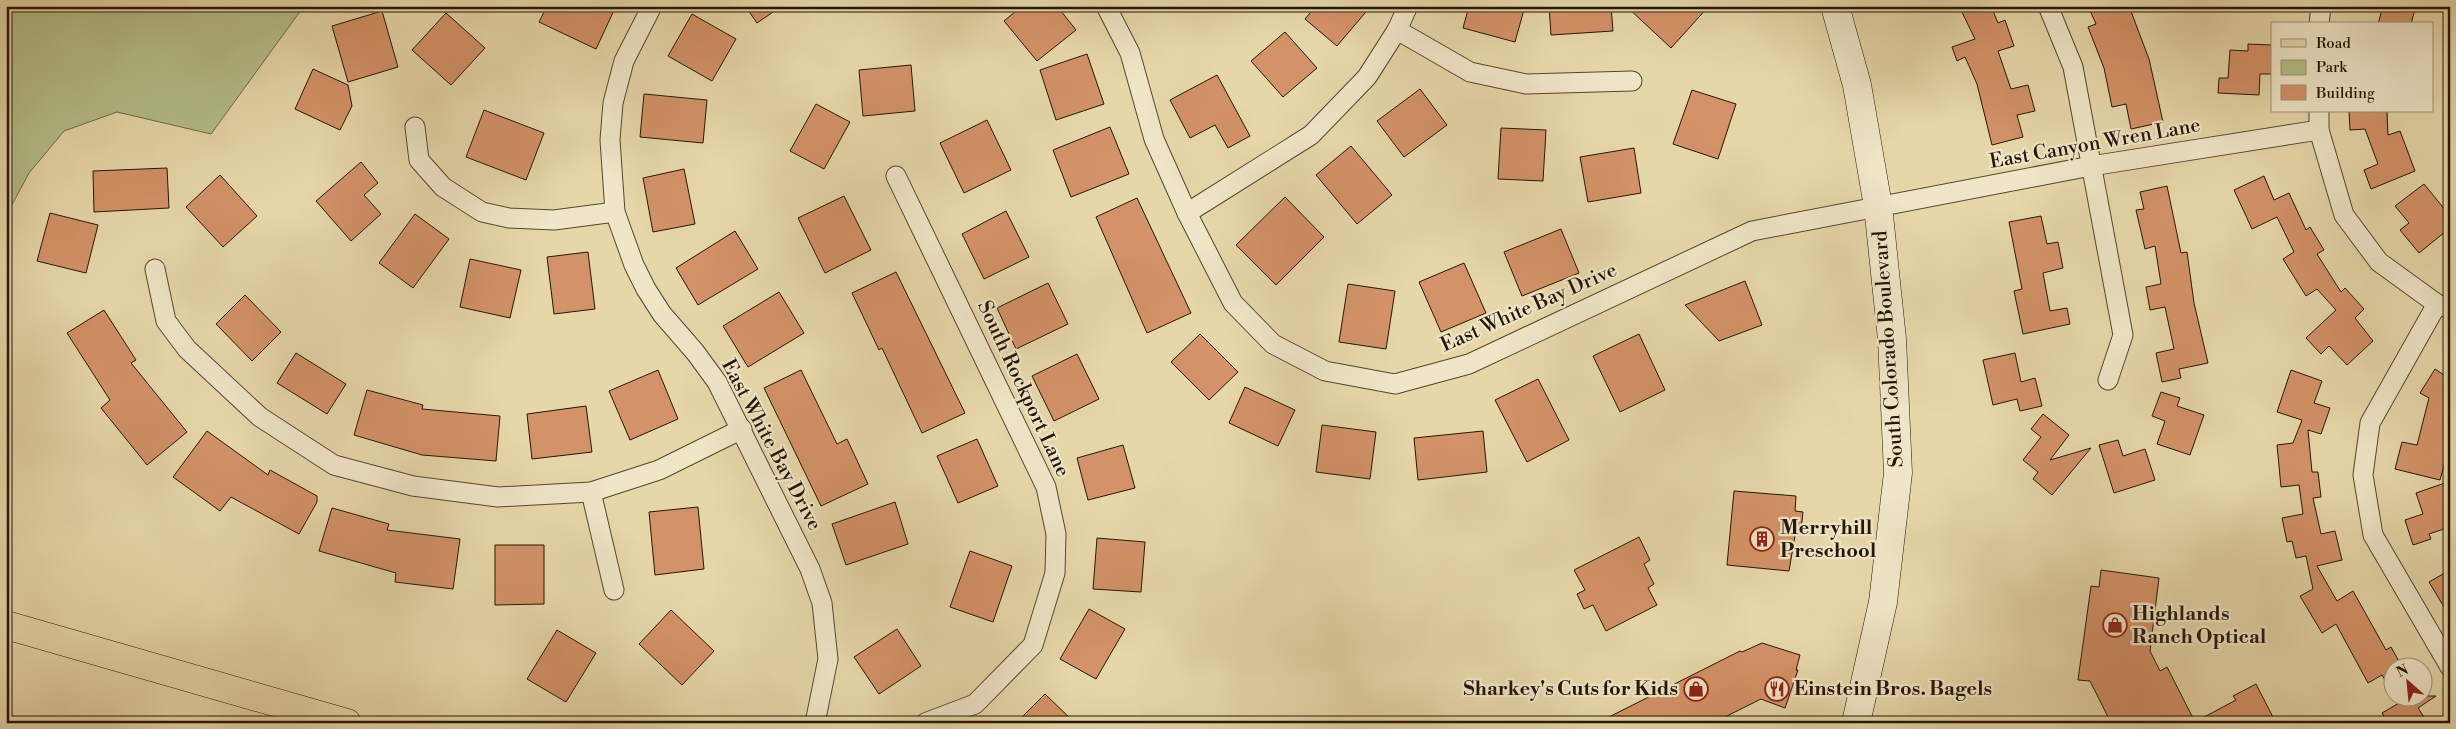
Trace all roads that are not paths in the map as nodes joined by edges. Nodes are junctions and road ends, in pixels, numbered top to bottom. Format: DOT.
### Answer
graph roads {
  1 [pos="652,6"];
  2 [pos="1106,6"];
  3 [pos="1408,6"];
  4 [pos="1835,6"];
  5 [pos="2048,6"];
  6 [pos="2321,6"];
  7 [pos="2319,22"];
  8 [pos="1397,30"];
  9 [pos="1632,82"];
  10 [pos="2319,112"];
  11 [pos="415,127"];
  12 [pos="2319,130"];
  13 [pos="2091,166"];
  14 [pos="896,176"];
  15 [pos="1878,206"];
  16 [pos="615,212"];
  17 [pos="1187,213"];
  18 [pos="155,269"];
  19 [pos="2444,306"];
  20 [pos="2108,380"];
  21 [pos="742,429"];
  22 [pos="591,492"];
  23 [pos="614,590"];
  24 [pos="6,625"];
  25 [pos="2450,666"];
  26 [pos="347,723"];
  27 [pos="815,723"];
  28 [pos="925,723"];
  29 [pos="1856,723"];
  1 -- 16 [label="street, East White Bay Drive"];
  2 -- 17 [label="street, East White Bay Drive"];
  3 -- 8 [label="street"];
  4 -- 15 [label="main road, South Colorado Boulevard"];
  5 -- 13 [label="street"];
  6 -- 7 [label="street"];
  8 -- 9 [label="street"];
  8 -- 17 [label="street"];
  10 -- 12 [label="street"];
  11 -- 16 [label="street"];
  12 -- 13 [label="street, East Canyon Wren Lane"];
  12 -- 19 [label="street"];
  13 -- 15 [label="street, East Canyon Wren Lane"];
  13 -- 20 [label="street"];
  14 -- 28 [label="street, South Rockport Lane"];
  15 -- 17 [label="street, East White Bay Drive"];
  15 -- 29 [label="main road, South Colorado Boulevard"];
  16 -- 21 [label="street, East White Bay Drive"];
  18 -- 22 [label="street"];
  19 -- 25 [label="street"];
  21 -- 22 [label="street"];
  21 -- 27 [label="street, East White Bay Drive"];
  22 -- 23 [label="street"];
  24 -- 26 [label="main road"];
}
